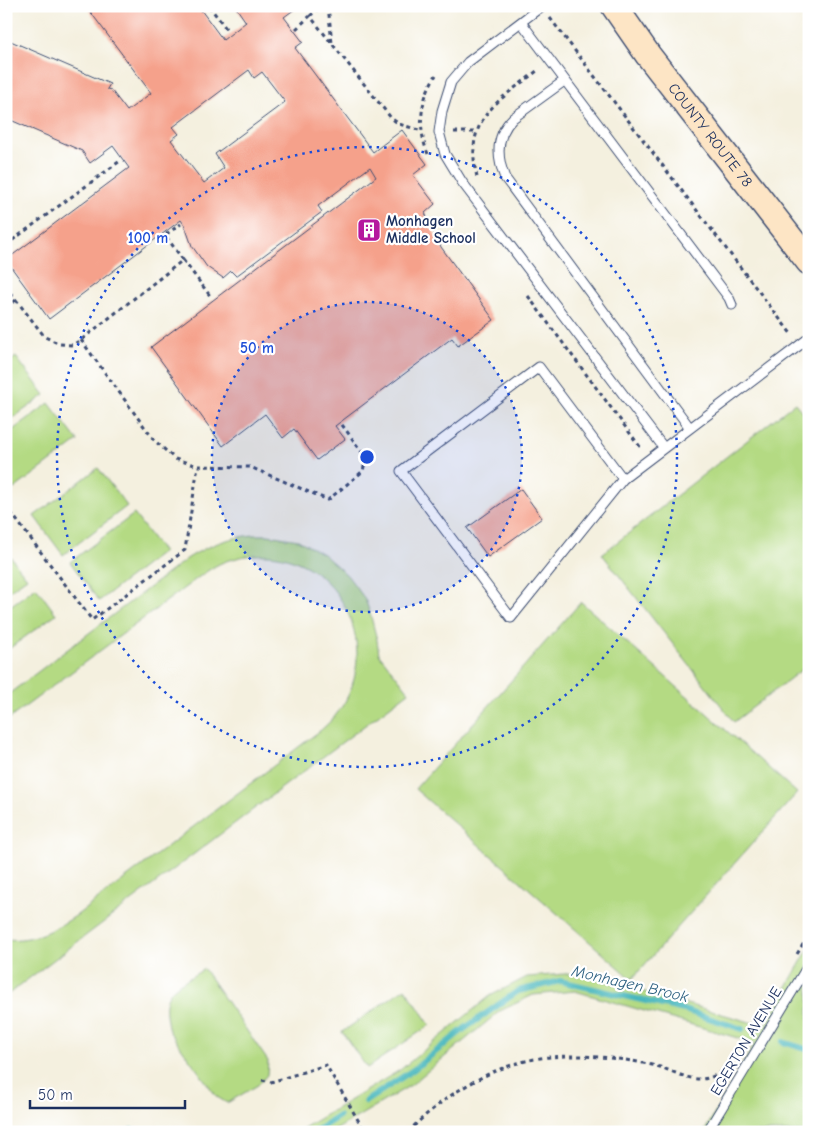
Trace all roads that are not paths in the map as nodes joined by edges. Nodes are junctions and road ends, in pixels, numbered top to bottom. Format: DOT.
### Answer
graph roads {
  1 [pos="542,6"];
  2 [pos="614,6"];
  3 [pos="520,22"];
  4 [pos="564,81"];
  5 [pos="809,262"];
  6 [pos="732,305"];
  7 [pos="809,338"];
  8 [pos="690,428"];
  9 [pos="664,448"];
  10 [pos="623,479"];
  11 [pos="809,964"];
  12 [pos="707,1132"];
  1 -- 3 [label="lane"];
  2 -- 5 [label="street, COUNTY ROUTE 78"];
  3 -- 4 [label="lane"];
  3 -- 9 [label="lane"];
  4 -- 6 [label="lane"];
  4 -- 8 [label="lane"];
  7 -- 8 [label="lane"];
  8 -- 9 [label="lane"];
  9 -- 10 [label="lane"];
  10 -- 10 [label="lane"];
  11 -- 12 [label="lane, EGERTON AVENUE"];
}
